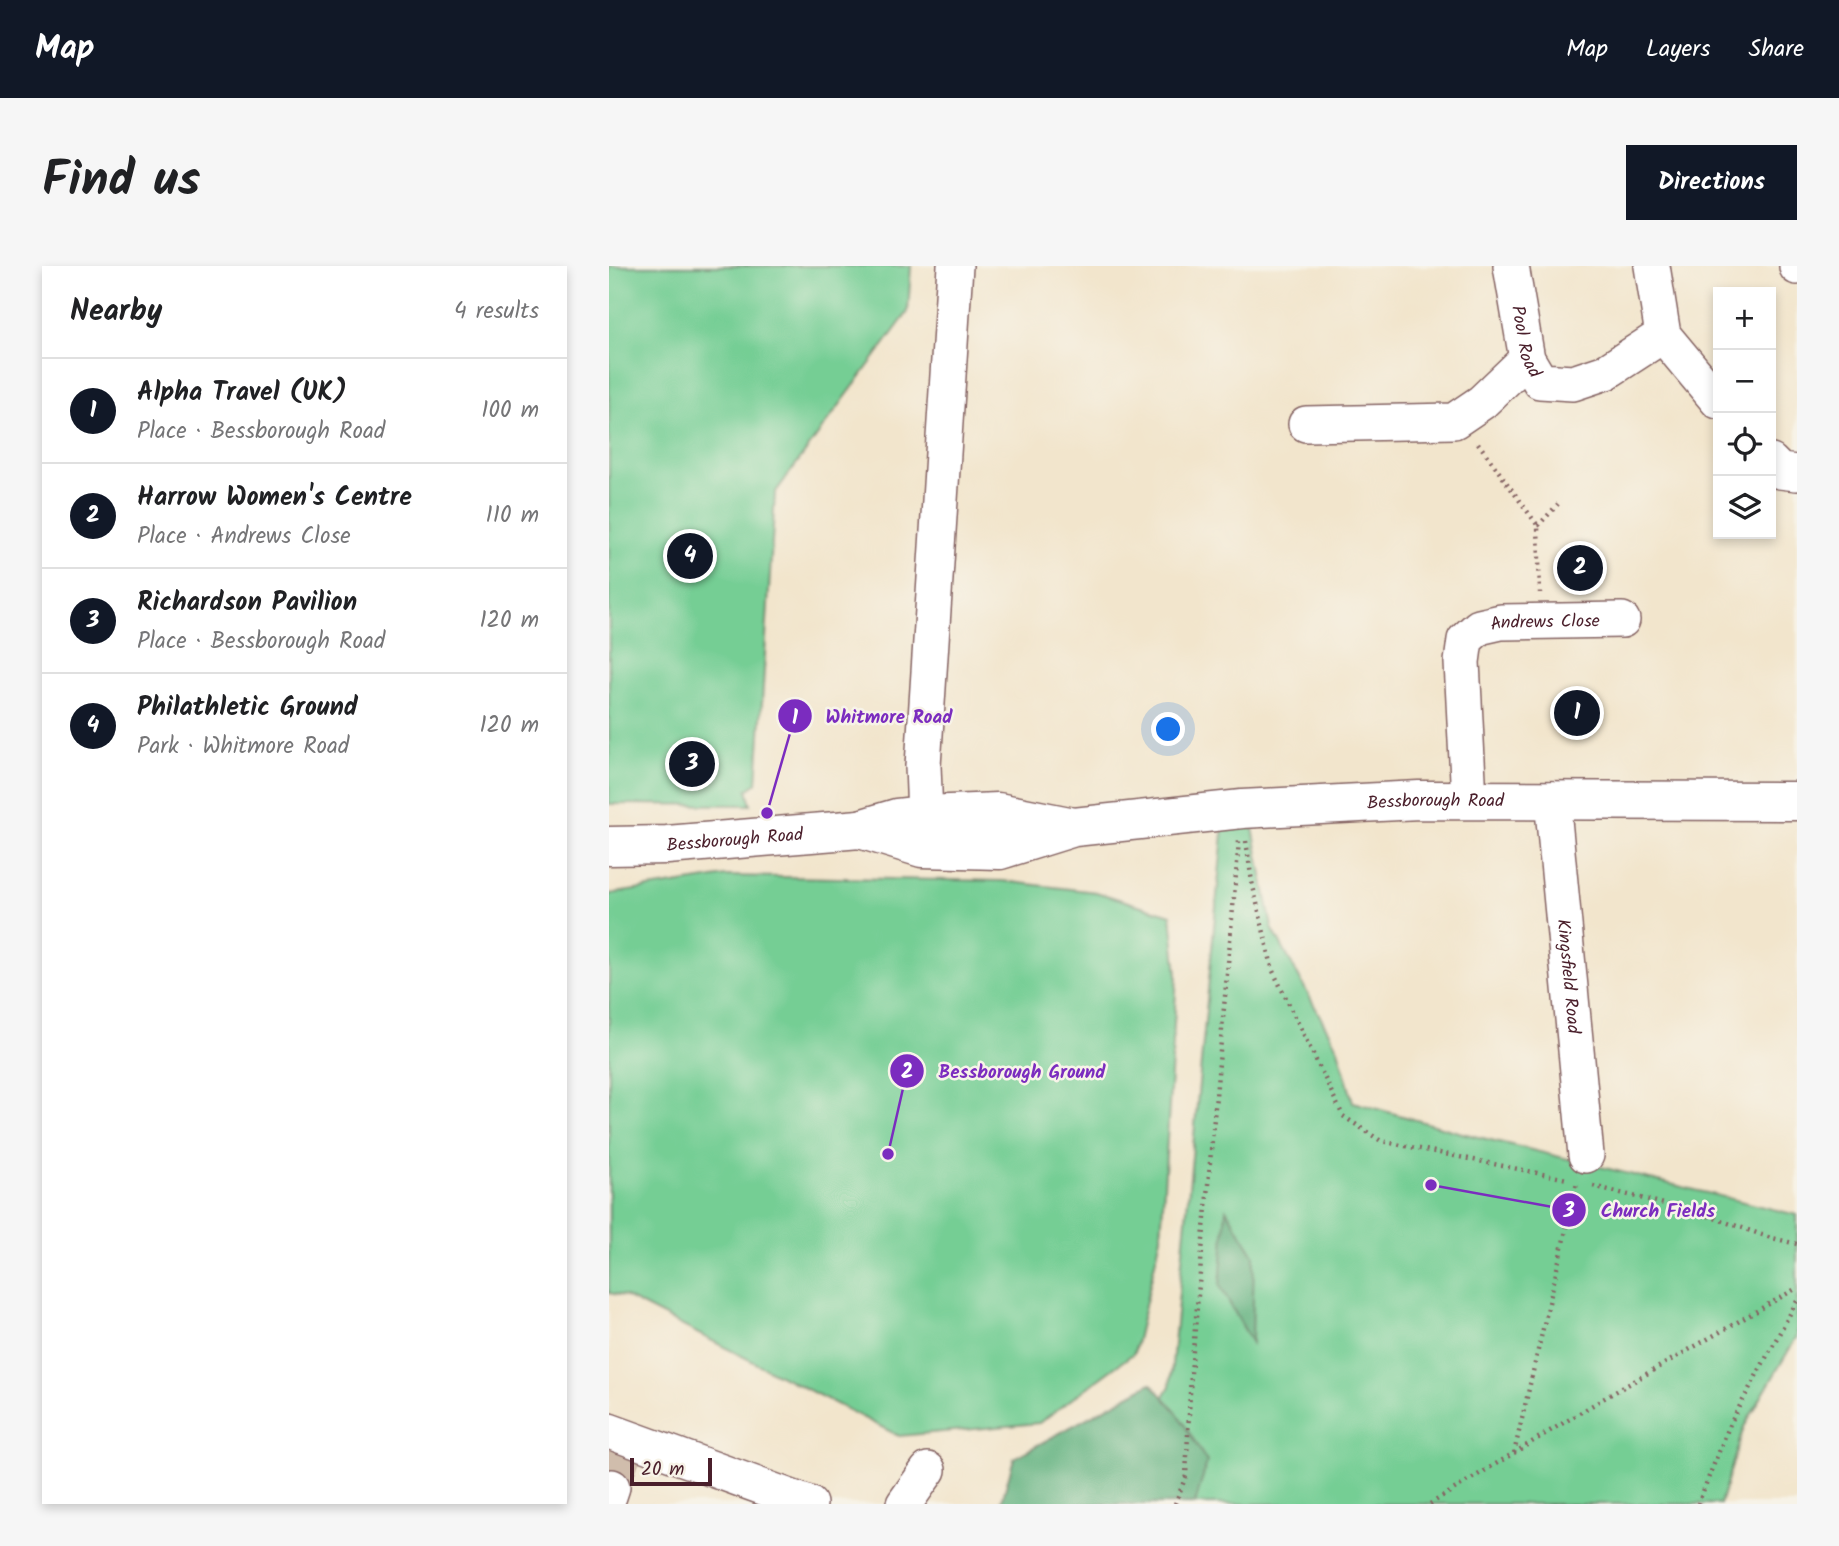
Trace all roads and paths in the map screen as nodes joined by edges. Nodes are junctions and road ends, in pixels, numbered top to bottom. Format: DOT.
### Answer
graph roads {
  1 [pos="955,266"];
  2 [pos="1511,266"];
  3 [pos="1652,266"];
  4 [pos="1664,335"];
  5 [pos="1527,359"];
  6 [pos="1713,395"];
  7 [pos="1482,402"];
  8 [pos="1306,424"];
  9 [pos="1776,467"];
  10 [pos="1797,473"];
  11 [pos="1558,504"];
  12 [pos="1538,526"];
  13 [pos="1622,620"];
  14 [pos="1541,622"];
  15 [pos="1469,799"];
  16 [pos="1552,799"];
  17 [pos="1797,801"];
  18 [pos="1242,809"];
  19 [pos="925,815"];
  20 [pos="1074,827"];
  21 [pos="860,829"];
  22 [pos="609,846"];
  23 [pos="1582,1168"];
  24 [pos="1797,1244"];
  25 [pos="1797,1288"];
  26 [pos="1797,1301"];
  27 [pos="1514,1453"];
  28 [pos="617,1462"];
  29 [pos="928,1471"];
  30 [pos="809,1504"];
  31 [pos="904,1504"];
  32 [pos="1175,1504"];
  33 [pos="1430,1504"];
  34 [pos="1698,1504"];
  1 -- 19 [label="street"];
  2 -- 5 [label="street, Pool Road"];
  3 -- 4 [label="street"];
  4 -- 5 [label="street, Pool Road"];
  4 -- 6 [label="street"];
  5 -- 7 [label="street"];
  7 -- 8 [label="street"];
  7 -- 12 [label="path"];
  9 -- 10 [label="street"];
  11 -- 12 [label="path"];
  12 -- 14 [label="path"];
  13 -- 14 [label="street, Andrews Close"];
  14 -- 15 [label="street, Andrews Close"];
  15 -- 16 [label="main road, Bessborough Road"];
  15 -- 18 [label="main road, Bessborough Road"];
  16 -- 17 [label="main road, Bessborough Road"];
  16 -- 23 [label="street, Kingsfield Road"];
  18 -- 20 [label="main road, Bessborough Road"];
  18 -- 23 [label="path"];
  18 -- 32 [label="path"];
  19 -- 20 [label="main road, Bessborough Road"];
  19 -- 21 [label="main road, Bessborough Road"];
  20 -- 21 [label="main road, Bessborough Road"];
  21 -- 22 [label="main road, Bessborough Road"];
  23 -- 24 [label="path"];
  23 -- 27 [label="path"];
  25 -- 27 [label="path"];
  26 -- 34 [label="path"];
  27 -- 33 [label="path"];
  28 -- 30 [label="street"];
  29 -- 31 [label="street"];
}
